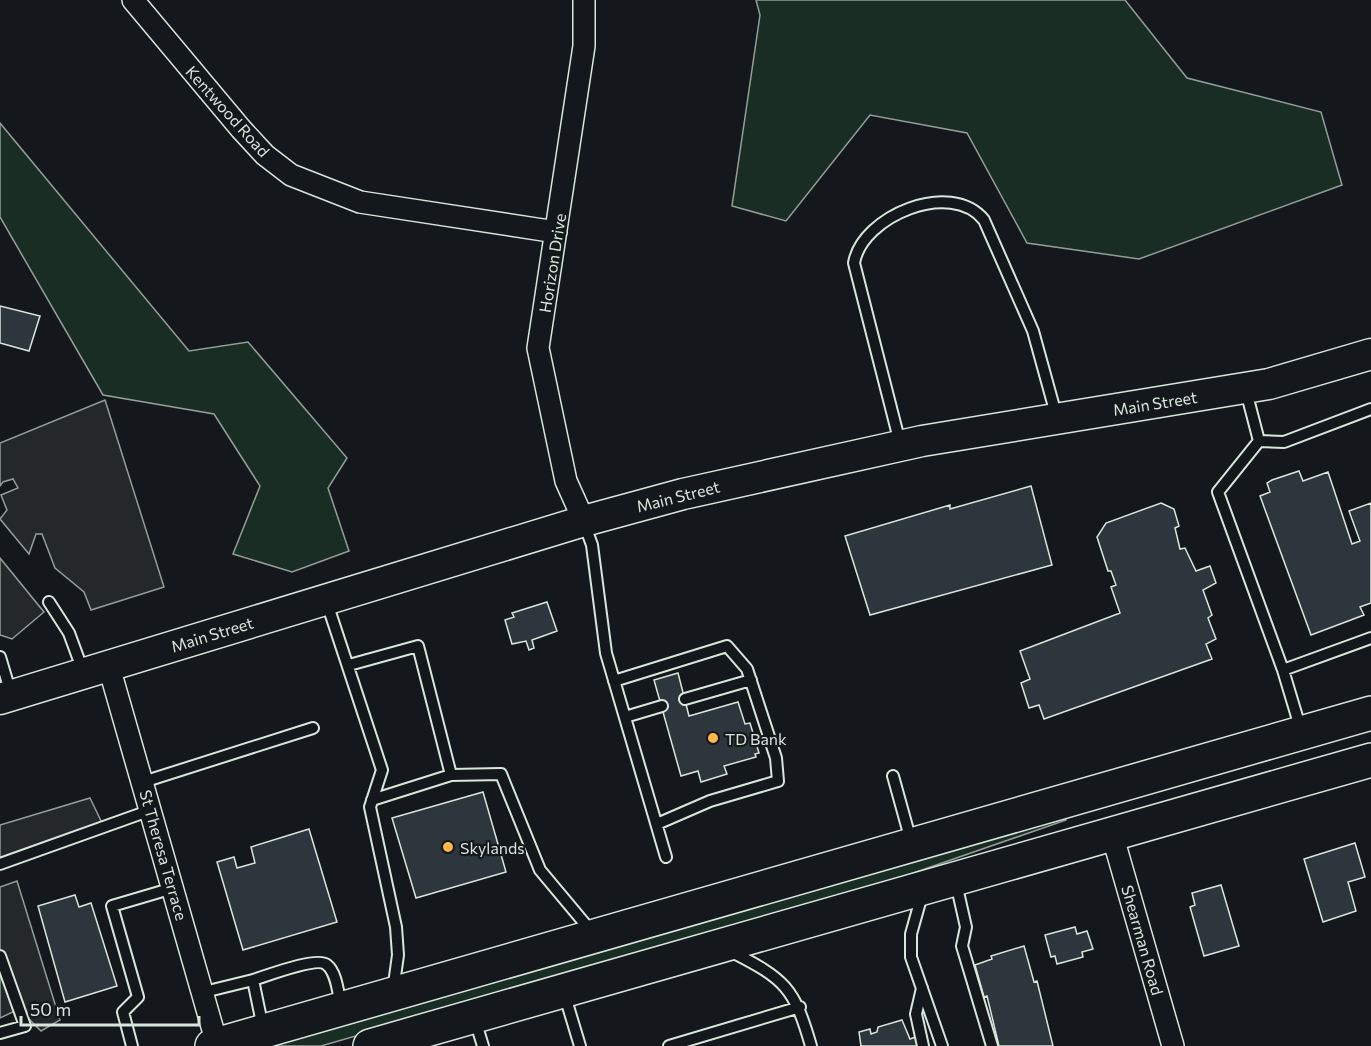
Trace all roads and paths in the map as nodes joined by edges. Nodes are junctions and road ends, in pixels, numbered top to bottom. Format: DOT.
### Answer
graph roads {
  1 [pos="133,0"];
  2 [pos="584,0"];
  3 [pos="556,232"];
  4 [pos="1371,354"];
  5 [pos="1245,388"];
  6 [pos="1371,409"];
  7 [pos="1057,418"];
  8 [pos="1258,441"];
  9 [pos="900,446"];
  10 [pos="584,521"];
  11 [pos="326,599"];
  12 [pos="49,602"];
  13 [pos="1371,638"];
  14 [pos="0,657"];
  15 [pos="349,665"];
  16 [pos="97,670"];
  17 [pos="1283,670"];
  18 [pos="751,680"];
  19 [pos="614,681"];
  20 [pos="6,698"];
  21 [pos="685,699"];
  22 [pos="662,706"];
  23 [pos="1371,713"];
  24 [pos="625,717"];
  25 [pos="313,728"];
  26 [pos="1302,733"];
  27 [pos="1371,760"];
  28 [pos="451,775"];
  29 [pos="893,776"];
  30 [pos="143,782"];
  31 [pos="372,800"];
  32 [pos="151,810"];
  33 [pos="657,824"];
  34 [pos="1112,834"];
  35 [pos="912,844"];
  36 [pos="666,857"];
  37 [pos="0,864"];
  38 [pos="955,880"];
  39 [pos="173,888"];
  40 [pos="924,889"];
  41 [pos="596,936"];
  42 [pos="719,946"];
  43 [pos="0,956"];
  44 [pos="253,980"];
  45 [pos="922,988"];
  46 [pos="563,990"];
  47 [pos="204,992"];
  48 [pos="393,994"];
  49 [pos="800,1007"];
  50 [pos="342,1008"];
  51 [pos="263,1031"];
  52 [pos="478,1031"];
  53 [pos="0,1033"];
  54 [pos="382,1044"];
  55 [pos="215,1045"];
  56 [pos="132,1046"];
  57 [pos="580,1046"];
  58 [pos="669,1046"];
  59 [pos="811,1046"];
  60 [pos="924,1046"];
  61 [pos="942,1046"];
  62 [pos="992,1046"];
  63 [pos="1173,1046"];
  1 -- 3 [label="street, Kentwood Road"];
  2 -- 3 [label="street, Horizon Drive"];
  3 -- 10 [label="street, Horizon Drive"];
  4 -- 5 [label="street, Main Street"];
  5 -- 7 [label="street, Main Street"];
  5 -- 8 [label="lane"];
  6 -- 8 [label="lane"];
  7 -- 9 [label="street, Main Street"];
  7 -- 9 [label="lane"];
  8 -- 17 [label="lane"];
  9 -- 10 [label="street, Main Street"];
  10 -- 11 [label="street, Main Street"];
  10 -- 19 [label="lane"];
  11 -- 15 [label="lane"];
  11 -- 16 [label="street, Main Street"];
  12 -- 16 [label="lane"];
  13 -- 17 [label="lane"];
  14 -- 20 [label="lane"];
  15 -- 28 [label="lane"];
  15 -- 31 [label="lane"];
  16 -- 20 [label="street, Main Street"];
  16 -- 30 [label="street, St Theresa Terrace"];
  17 -- 26 [label="lane"];
  18 -- 19 [label="lane"];
  18 -- 21 [label="lane"];
  18 -- 33 [label="lane"];
  19 -- 24 [label="lane"];
  22 -- 24 [label="lane"];
  23 -- 26 [label="highway"];
  24 -- 33 [label="lane"];
  25 -- 30 [label="lane"];
  26 -- 35 [label="highway"];
  27 -- 34 [label="highway"];
  28 -- 31 [label="lane"];
  28 -- 41 [label="lane"];
  29 -- 35 [label="lane"];
  30 -- 32 [label="street, St Theresa Terrace"];
  31 -- 48 [label="lane"];
  32 -- 37 [label="lane"];
  32 -- 39 [label="street, St Theresa Terrace"];
  33 -- 36 [label="lane"];
  34 -- 38 [label="highway"];
  34 -- 63 [label="street, Shearman Road"];
  35 -- 41 [label="highway"];
  38 -- 40 [label="highway"];
  38 -- 62 [label="lane"];
  39 -- 47 [label="street, St Theresa Terrace"];
  39 -- 56 [label="lane"];
  40 -- 42 [label="highway"];
  40 -- 45 [label="lane"];
  41 -- 48 [label="highway"];
  42 -- 46 [label="highway"];
  42 -- 49 [label="lane"];
  43 -- 53 [label="lane"];
  44 -- 47 [label="lane"];
  44 -- 50 [label="lane"];
  44 -- 51 [label="lane"];
  45 -- 60 [label="lane"];
  45 -- 61 [label="lane"];
  46 -- 52 [label="highway"];
  46 -- 57 [label="lane"];
  47 -- 55 [label="street, St Theresa Terrace"];
  48 -- 50 [label="highway"];
  49 -- 58 [label="lane"];
  49 -- 59 [label="lane"];
  50 -- 51 [label="highway"];
  51 -- 55 [label="highway"];
  52 -- 54 [label="highway"];
}
